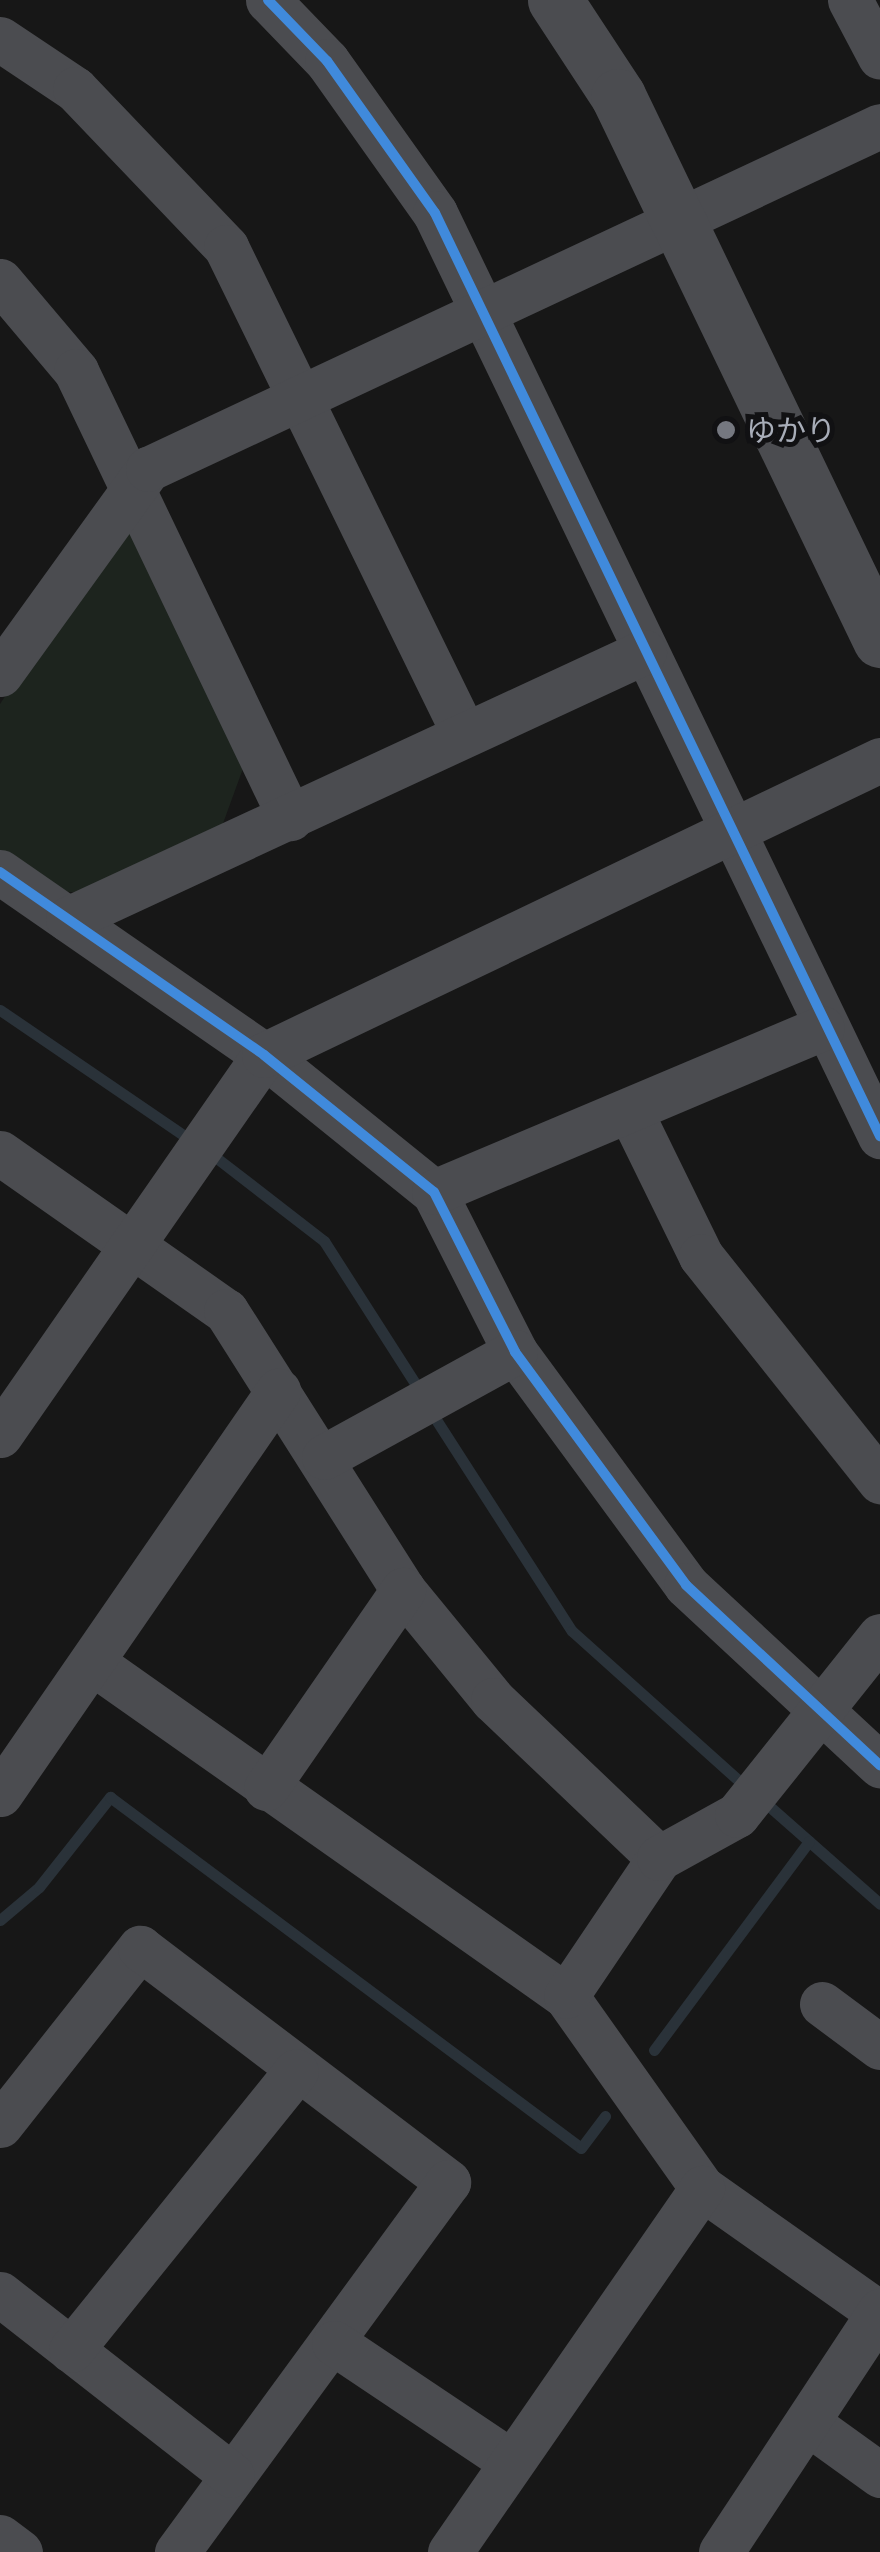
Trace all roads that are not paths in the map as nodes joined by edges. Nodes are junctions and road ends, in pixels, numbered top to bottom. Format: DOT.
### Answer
graph roads {
  1 [pos="268,0"];
  2 [pos="555,0"];
  3 [pos="850,0"];
  4 [pos="0,39"];
  5 [pos="880,57"];
  6 [pos="880,126"];
  7 [pos="679,218"];
  8 [pos="6,306"];
  9 [pos="484,308"];
  10 [pos="305,394"];
  11 [pos="130,482"];
  12 [pos="880,640"];
  13 [pos="644,652"];
  14 [pos="0,674"];
  15 [pos="464,734"];
  16 [pos="880,760"];
  17 [pos="290,818"];
  18 [pos="730,827"];
  19 [pos="0,872"];
  20 [pos="68,919"];
  21 [pos="822,1028"];
  22 [pos="264,1055"];
  23 [pos="630,1111"];
  24 [pos="880,1136"];
  25 [pos="0,1153"];
  26 [pos="434,1192"];
  27 [pos="131,1242"];
  28 [pos="515,1352"];
  29 [pos="278,1391"];
  30 [pos="0,1434"];
  31 [pos="324,1458"];
  32 [pos="880,1481"];
  33 [pos="403,1590"];
  34 [pos="880,1636"];
  35 [pos="92,1664"];
  36 [pos="821,1712"];
  37 [pos="880,1766"];
  38 [pos="266,1788"];
  39 [pos="0,1794"];
  40 [pos="659,1858"];
  41 [pos="566,1996"];
  42 [pos="822,2004"];
  43 [pos="880,2047"];
  44 [pos="296,2071"];
  45 [pos="0,2125"];
  46 [pos="702,2188"];
  47 [pos="0,2294"];
  48 [pos="879,2312"];
  49 [pos="334,2344"];
  50 [pos="71,2350"];
  51 [pos="808,2423"];
  52 [pos="510,2461"];
  53 [pos="232,2475"];
  54 [pos="880,2475"];
  55 [pos="0,2537"];
  56 [pos="20,2552"];
  57 [pos="176,2552"];
  58 [pos="450,2552"];
  59 [pos="721,2552"];
  1 -- 9 [label="street"];
  2 -- 7 [label="street"];
  3 -- 5 [label="street"];
  4 -- 10 [label="street"];
  6 -- 7 [label="street"];
  7 -- 9 [label="street"];
  7 -- 12 [label="street"];
  8 -- 11 [label="street"];
  9 -- 10 [label="street"];
  9 -- 13 [label="street"];
  10 -- 11 [label="street"];
  10 -- 15 [label="street"];
  11 -- 14 [label="street"];
  11 -- 17 [label="street"];
  13 -- 15 [label="street"];
  13 -- 18 [label="street"];
  15 -- 17 [label="street"];
  16 -- 18 [label="street"];
  17 -- 20 [label="street"];
  18 -- 21 [label="street"];
  18 -- 22 [label="street"];
  19 -- 20 [label="street"];
  20 -- 22 [label="street"];
  21 -- 23 [label="street"];
  21 -- 24 [label="street"];
  22 -- 26 [label="street"];
  22 -- 27 [label="street"];
  23 -- 26 [label="street"];
  23 -- 32 [label="street"];
  25 -- 27 [label="street"];
  26 -- 28 [label="street"];
  27 -- 29 [label="street"];
  27 -- 30 [label="street"];
  28 -- 31 [label="street"];
  28 -- 36 [label="street"];
  29 -- 31 [label="street"];
  29 -- 35 [label="street"];
  31 -- 33 [label="street"];
  33 -- 38 [label="street"];
  33 -- 40 [label="street"];
  34 -- 36 [label="street"];
  35 -- 38 [label="street"];
  35 -- 39 [label="street"];
  36 -- 37 [label="street"];
  36 -- 40 [label="street"];
  38 -- 41 [label="street"];
  40 -- 41 [label="street"];
  41 -- 46 [label="street"];
  42 -- 43 [label="street"];
  44 -- 45 [label="street"];
  44 -- 49 [label="street"];
  44 -- 50 [label="street"];
  46 -- 48 [label="street"];
  46 -- 52 [label="street"];
  47 -- 50 [label="street"];
  48 -- 51 [label="street"];
  49 -- 52 [label="street"];
  49 -- 53 [label="street"];
  50 -- 53 [label="street"];
  51 -- 54 [label="street"];
  51 -- 59 [label="street"];
  52 -- 58 [label="street"];
  53 -- 57 [label="street"];
  55 -- 56 [label="street"];
}
